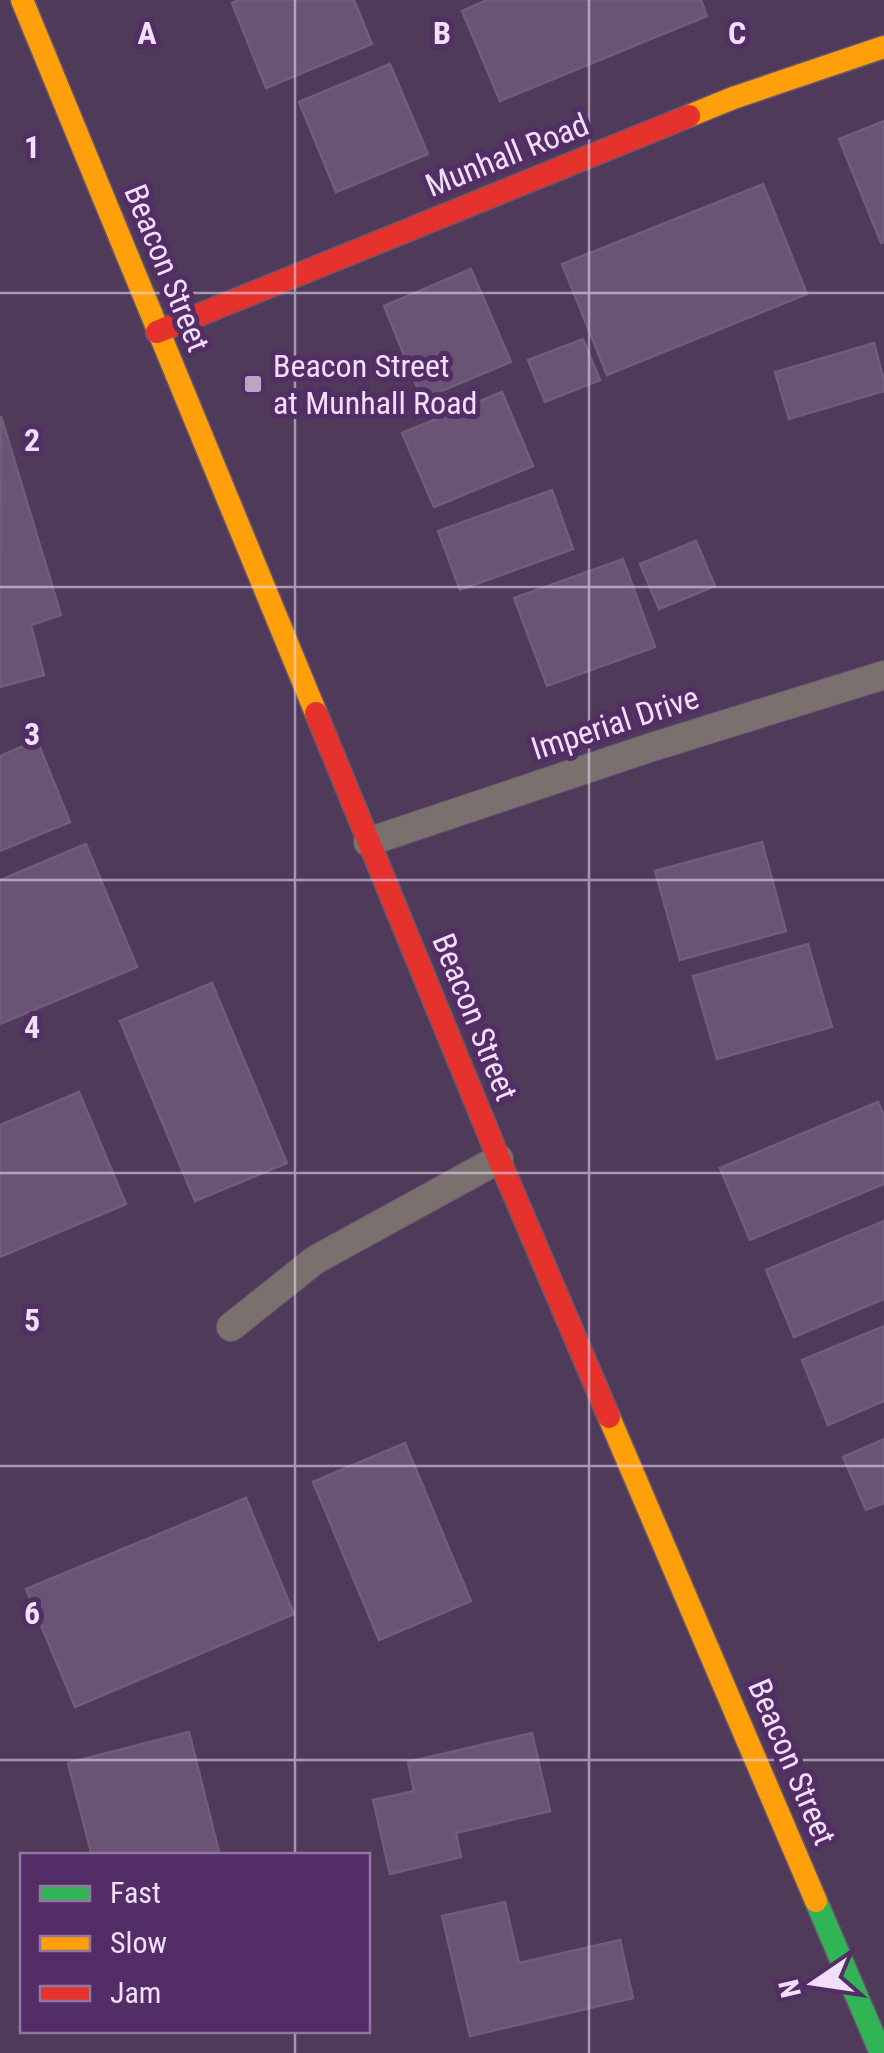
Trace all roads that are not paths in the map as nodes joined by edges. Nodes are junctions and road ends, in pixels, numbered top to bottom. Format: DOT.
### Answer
graph roads {
  1 [pos="22,0"];
  2 [pos="884,47"];
  3 [pos="157,332"];
  4 [pos="884,675"];
  5 [pos="368,842"];
  6 [pos="499,1159"];
  7 [pos="231,1328"];
  8 [pos="880,2053"];
  1 -- 3 [label="main road, Beacon Street"];
  2 -- 3 [label="main road, Munhall Road"];
  3 -- 5 [label="main road, Beacon Street"];
  4 -- 5 [label="lane, Imperial Drive"];
  5 -- 6 [label="main road, Beacon Street"];
  6 -- 7 [label="lane"];
  6 -- 8 [label="main road, Beacon Street"];
}
